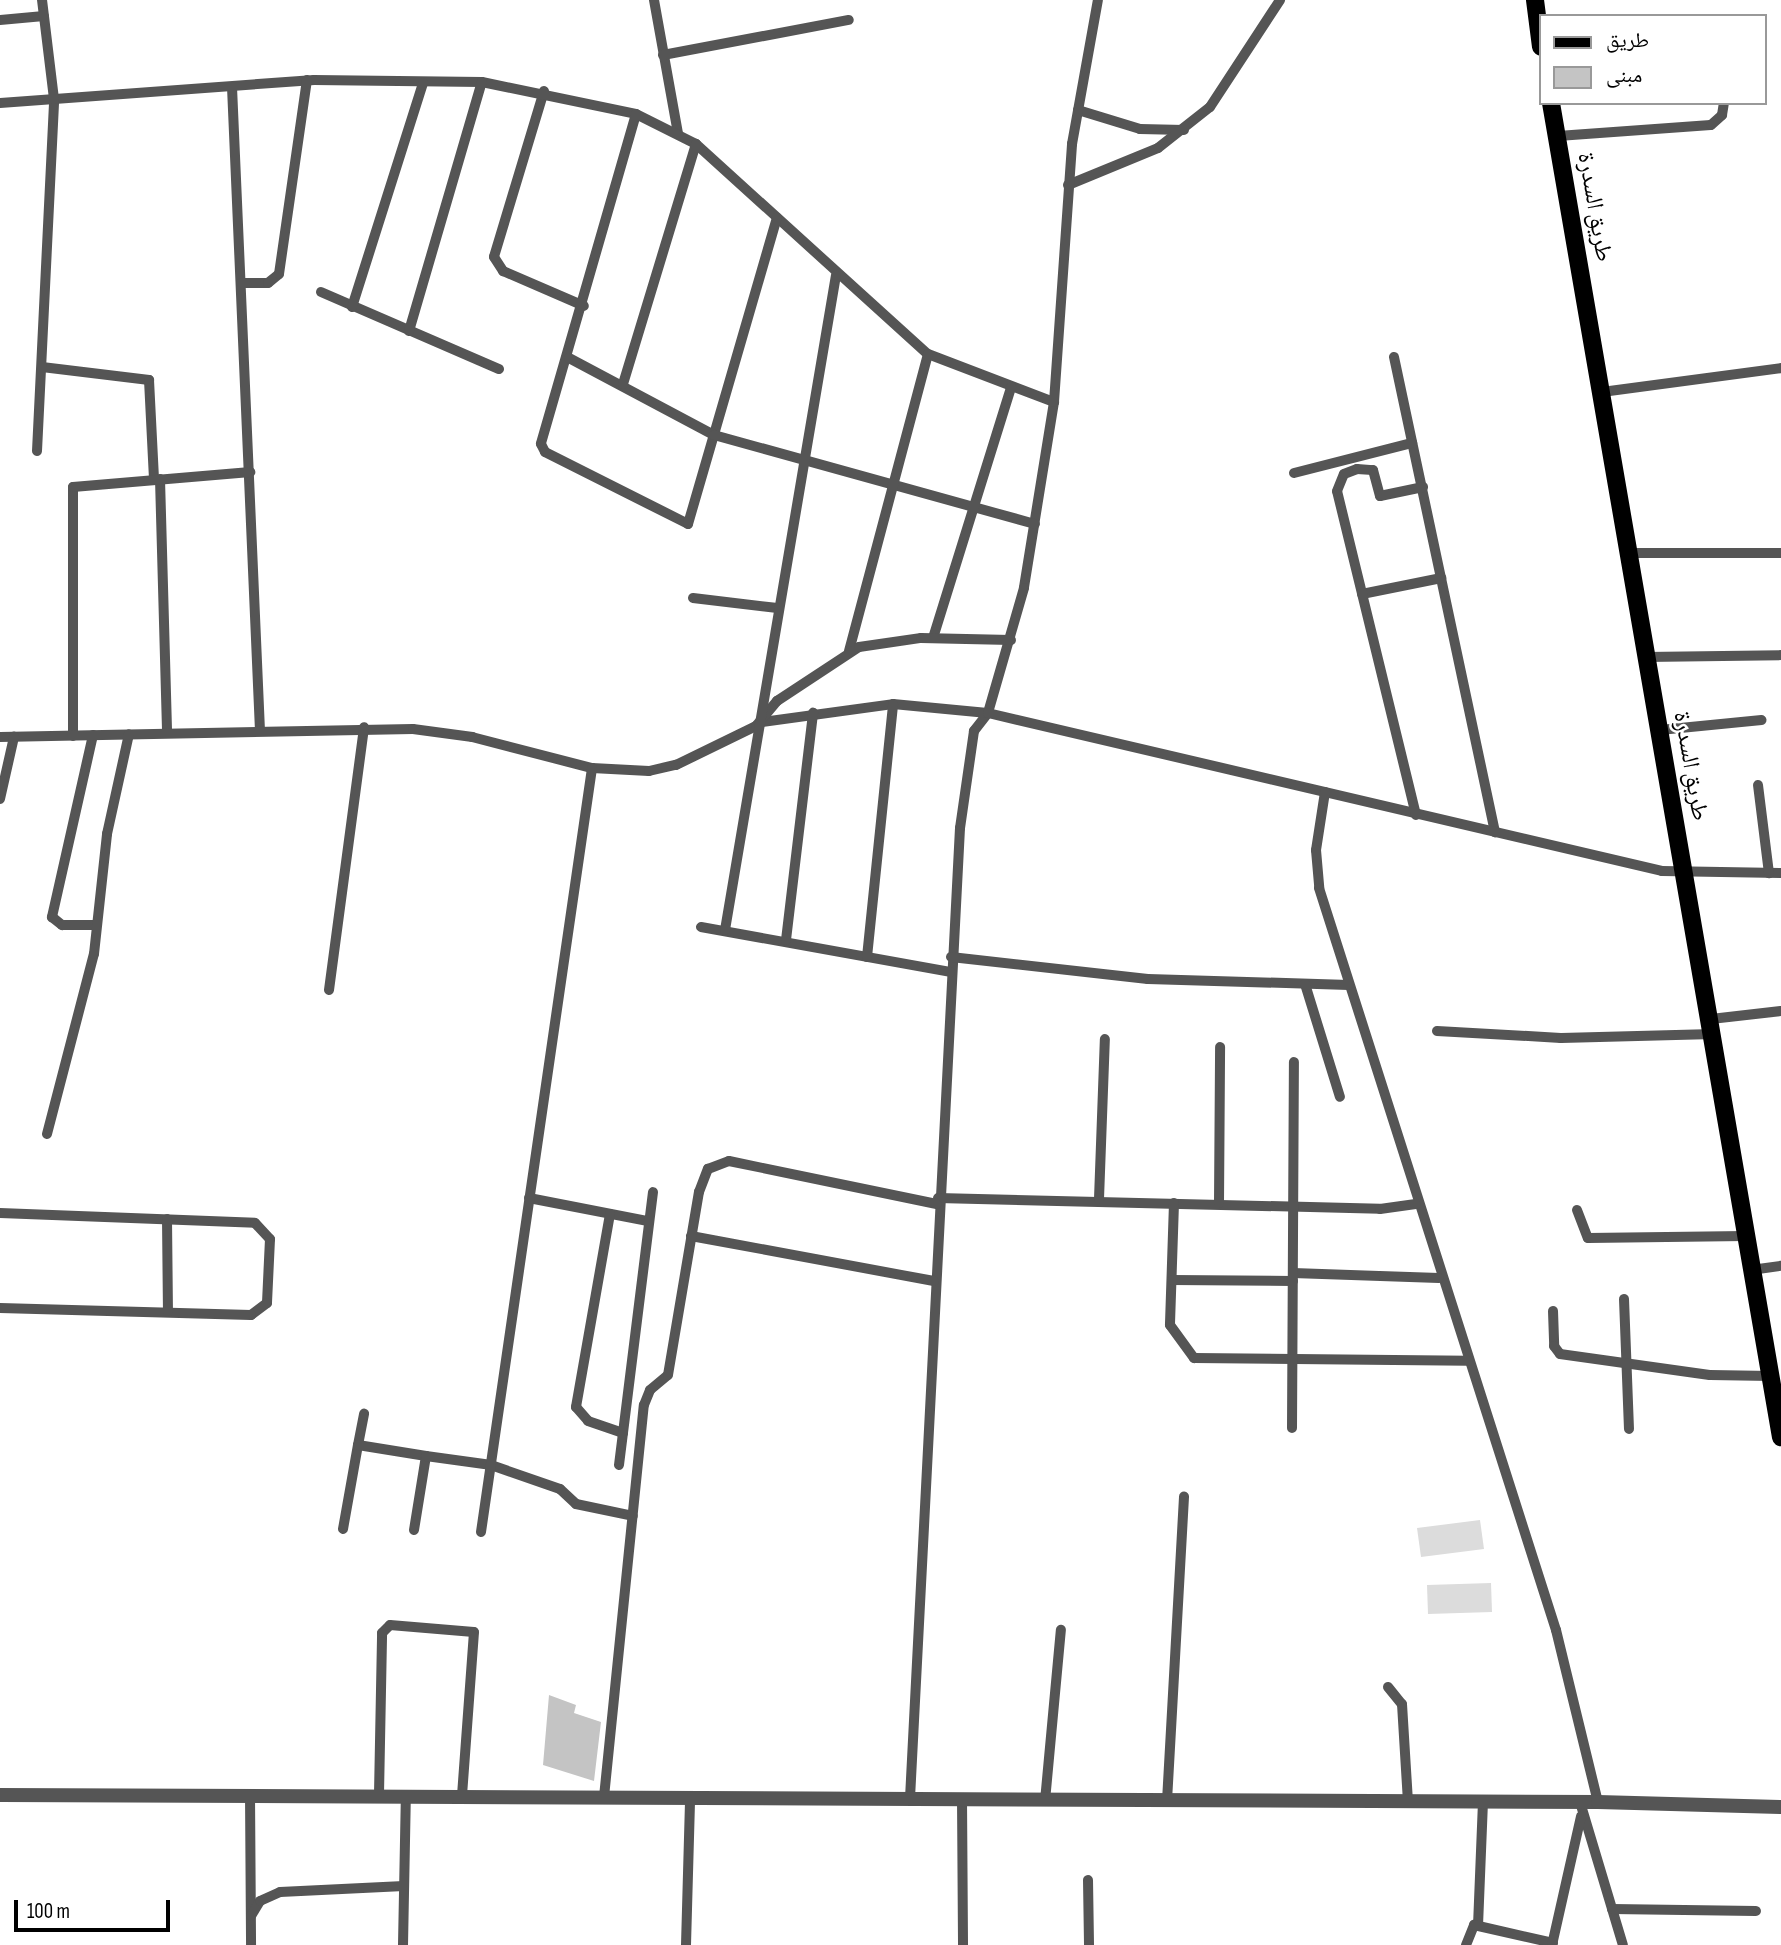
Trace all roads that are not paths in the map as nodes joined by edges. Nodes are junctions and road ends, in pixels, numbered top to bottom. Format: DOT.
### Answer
graph roads {
  1 [pos="42,0"];
  2 [pos="654,0"];
  3 [pos="1098,0"];
  4 [pos="1280,0"];
  5 [pos="1535,0"];
  6 [pos="44,16"];
  7 [pos="0,20"];
  8 [pos="849,20"];
  9 [pos="1540,33"];
  10 [pos="663,55"];
  11 [pos="307,80"];
  12 [pos="482,82"];
  13 [pos="423,83"];
  14 [pos="232,87"];
  15 [pos="544,91"];
  16 [pos="54,99"];
  17 [pos="0,103"];
  18 [pos="1551,105"];
  19 [pos="1724,105"];
  20 [pos="1078,110"];
  21 [pos="636,114"];
  22 [pos="1184,130"];
  23 [pos="678,134"];
  24 [pos="1558,136"];
  25 [pos="696,144"];
  26 [pos="1068,185"];
  27 [pos="777,218"];
  28 [pos="836,275"];
  29 [pos="241,283"];
  30 [pos="321,292"];
  31 [pos="584,306"];
  32 [pos="352,307"];
  33 [pos="410,331"];
  34 [pos="928,354"];
  35 [pos="1394,357"];
  36 [pos="569,358"];
  37 [pos="42,367"];
  38 [pos="1781,368"];
  39 [pos="499,369"];
  40 [pos="623,384"];
  41 [pos="1011,387"];
  42 [pos="1602,392"];
  43 [pos="1054,402"];
  44 [pos="714,435"];
  45 [pos="1412,443"];
  46 [pos="37,452"];
  47 [pos="804,459"];
  48 [pos="250,472"];
  49 [pos="1294,473"];
  50 [pos="157,479"];
  51 [pos="891,485"];
  52 [pos="1423,487"];
  53 [pos="974,508"];
  54 [pos="1035,524"];
  55 [pos="1781,553"];
  56 [pos="1626,554"];
  57 [pos="1441,578"];
  58 [pos="1362,594"];
  59 [pos="693,598"];
  60 [pos="776,608"];
  61 [pos="933,638"];
  62 [pos="1011,640"];
  63 [pos="849,651"];
  64 [pos="1781,655"];
  65 [pos="1646,657"];
  66 [pos="893,704"];
  67 [pos="813,713"];
  68 [pos="988,713"];
  69 [pos="1762,720"];
  70 [pos="759,724"];
  71 [pos="364,727"];
  72 [pos="260,730"];
  73 [pos="1660,730"];
  74 [pos="167,733"];
  75 [pos="129,734"];
  76 [pos="93,735"];
  77 [pos="73,736"];
  78 [pos="0,737"];
  79 [pos="14,737"];
  80 [pos="592,768"];
  81 [pos="1758,785"];
  82 [pos="1325,792"];
  83 [pos="0,799"];
  84 [pos="1416,815"];
  85 [pos="1495,832"];
  86 [pos="1685,873"];
  87 [pos="1775,873"];
  88 [pos="96,925"];
  89 [pos="701,927"];
  90 [pos="725,930"];
  91 [pos="786,940"];
  92 [pos="867,957"];
  93 [pos="951,957"];
  94 [pos="950,972"];
  95 [pos="1305,984"];
  96 [pos="1349,985"];
  97 [pos="329,990"];
  98 [pos="1781,1011"];
  99 [pos="1712,1026"];
  100 [pos="1437,1031"];
  101 [pos="1105,1039"];
  102 [pos="1220,1047"];
  103 [pos="1294,1062"];
  104 [pos="1340,1097"];
  105 [pos="47,1134"];
  106 [pos="653,1192"];
  107 [pos="529,1198"];
  108 [pos="1099,1199"];
  109 [pos="938,1201"];
  110 [pos="1174,1203"];
  111 [pos="1219,1203"];
  112 [pos="1416,1204"];
  113 [pos="1294,1205"];
  114 [pos="1577,1210"];
  115 [pos="0,1213"];
  116 [pos="610,1214"];
  117 [pos="167,1219"];
  118 [pos="647,1222"];
  119 [pos="691,1236"];
  120 [pos="1745,1236"];
  121 [pos="1781,1266"];
  122 [pos="1751,1270"];
  123 [pos="1293,1277"];
  124 [pos="1439,1278"];
  125 [pos="1172,1280"];
  126 [pos="934,1281"];
  127 [pos="1624,1299"];
  128 [pos="0,1308"];
  129 [pos="1553,1311"];
  130 [pos="168,1312"];
  131 [pos="1292,1360"];
  132 [pos="1468,1361"];
  133 [pos="1628,1362"];
  134 [pos="1771,1376"];
  135 [pos="1778,1403"];
  136 [pos="363,1414"];
  137 [pos="1292,1427"];
  138 [pos="1629,1429"];
  139 [pos="623,1433"];
  140 [pos="1781,1437"];
  141 [pos="358,1445"];
  142 [pos="426,1456"];
  143 [pos="491,1465"];
  144 [pos="619,1465"];
  145 [pos="1184,1496"];
  146 [pos="633,1516"];
  147 [pos="343,1529"];
  148 [pos="414,1530"];
  149 [pos="481,1532"];
  150 [pos="1061,1630"];
  151 [pos="1388,1687"];
  152 [pos="250,1794"];
  153 [pos="379,1794"];
  154 [pos="0,1795"];
  155 [pos="407,1795"];
  156 [pos="462,1796"];
  157 [pos="604,1797"];
  158 [pos="910,1797"];
  159 [pos="690,1798"];
  160 [pos="962,1799"];
  161 [pos="1045,1801"];
  162 [pos="1167,1801"];
  163 [pos="1408,1802"];
  164 [pos="1483,1802"];
  165 [pos="1598,1802"];
  166 [pos="1581,1807"];
  167 [pos="1781,1807"];
  168 [pos="1088,1880"];
  169 [pos="404,1886"];
  170 [pos="1612,1909"];
  171 [pos="1756,1911"];
  172 [pos="251,1916"];
  173 [pos="1478,1926"];
  174 [pos="1552,1944"];
  175 [pos="251,1945"];
  176 [pos="403,1945"];
  177 [pos="686,1945"];
  178 [pos="963,1945"];
  179 [pos="1089,1945"];
  180 [pos="1466,1945"];
  181 [pos="1623,1945"];
  1 -- 6 [label="street"];
  2 -- 10 [label="street"];
  3 -- 20 [label="street"];
  4 -- 22 [label="street"];
  5 -- 9 [label="main road"];
  6 -- 7 [label="street"];
  6 -- 16 [label="street"];
  8 -- 10 [label="street"];
  10 -- 23 [label="street"];
  11 -- 13 [label="street"];
  11 -- 14 [label="street"];
  11 -- 29 [label="street"];
  12 -- 13 [label="street"];
  12 -- 15 [label="street"];
  12 -- 33 [label="street"];
  13 -- 32 [label="street"];
  14 -- 16 [label="street"];
  14 -- 29 [label="street"];
  15 -- 21 [label="street"];
  15 -- 31 [label="street"];
  16 -- 17 [label="street"];
  16 -- 37 [label="street"];
  18 -- 24 [label="main road, طريق السدرة"];
  19 -- 24 [label="street"];
  20 -- 22 [label="street"];
  20 -- 26 [label="street"];
  21 -- 23 [label="street"];
  21 -- 31 [label="street"];
  22 -- 26 [label="street"];
  23 -- 25 [label="street"];
  24 -- 42 [label="main road, طريق السدرة"];
  25 -- 27 [label="street"];
  25 -- 40 [label="street"];
  26 -- 43 [label="street"];
  27 -- 28 [label="street"];
  27 -- 44 [label="street"];
  28 -- 34 [label="street"];
  28 -- 47 [label="street"];
  29 -- 48 [label="street"];
  30 -- 32 [label="street"];
  31 -- 36 [label="street"];
  32 -- 33 [label="street"];
  33 -- 39 [label="street"];
  34 -- 41 [label="street"];
  34 -- 51 [label="street"];
  35 -- 45 [label="street"];
  36 -- 40 [label="street"];
  36 -- 44 [label="street"];
  37 -- 46 [label="street"];
  37 -- 50 [label="street"];
  38 -- 42 [label="street"];
  40 -- 44 [label="street"];
  41 -- 43 [label="street"];
  41 -- 53 [label="street"];
  42 -- 56 [label="main road, طريق السدرة"];
  43 -- 54 [label="street"];
  44 -- 47 [label="street"];
  45 -- 49 [label="street"];
  45 -- 52 [label="street"];
  47 -- 51 [label="street"];
  47 -- 60 [label="street"];
  48 -- 50 [label="street"];
  48 -- 72 [label="street"];
  50 -- 74 [label="street"];
  50 -- 77 [label="street"];
  51 -- 53 [label="street"];
  51 -- 63 [label="street"];
  52 -- 57 [label="street"];
  52 -- 58 [label="street"];
  53 -- 54 [label="street"];
  53 -- 61 [label="street"];
  54 -- 62 [label="street"];
  55 -- 56 [label="street"];
  56 -- 65 [label="main road, طريق السدرة"];
  57 -- 58 [label="street"];
  57 -- 85 [label="street"];
  58 -- 84 [label="street"];
  59 -- 60 [label="street"];
  60 -- 70 [label="street"];
  61 -- 62 [label="street"];
  61 -- 63 [label="street"];
  62 -- 68 [label="street"];
  63 -- 70 [label="street"];
  64 -- 65 [label="street"];
  65 -- 73 [label="main road, طريق السدرة"];
  66 -- 67 [label="street"];
  66 -- 68 [label="street"];
  66 -- 92 [label="street"];
  67 -- 70 [label="street"];
  67 -- 91 [label="street"];
  68 -- 82 [label="street"];
  68 -- 93 [label="street"];
  69 -- 73 [label="street"];
  70 -- 80 [label="street"];
  70 -- 90 [label="street"];
  71 -- 72 [label="street"];
  71 -- 80 [label="street"];
  71 -- 97 [label="street"];
  72 -- 74 [label="street"];
  73 -- 86 [label="main road, طريق السدرة"];
  74 -- 75 [label="street"];
  75 -- 76 [label="street"];
  75 -- 88 [label="street"];
  76 -- 77 [label="street"];
  76 -- 88 [label="street"];
  77 -- 79 [label="street"];
  78 -- 79 [label="street"];
  79 -- 83 [label="street"];
  80 -- 107 [label="street"];
  81 -- 87 [label="street"];
  82 -- 84 [label="street"];
  82 -- 96 [label="street"];
  84 -- 85 [label="street"];
  85 -- 86 [label="street"];
  86 -- 87 [label="street"];
  86 -- 99 [label="main road, طريق السدرة"];
  88 -- 105 [label="street"];
  89 -- 90 [label="street"];
  90 -- 91 [label="street"];
  91 -- 92 [label="street"];
  92 -- 94 [label="street"];
  93 -- 94 [label="street"];
  93 -- 95 [label="street"];
  94 -- 109 [label="street"];
  95 -- 96 [label="street"];
  95 -- 104 [label="street"];
  96 -- 112 [label="street"];
  98 -- 99 [label="street"];
  99 -- 100 [label="street"];
  99 -- 120 [label="main road, طريق السدرة"];
  101 -- 108 [label="street"];
  102 -- 111 [label="street"];
  103 -- 113 [label="street"];
  106 -- 118 [label="street"];
  107 -- 116 [label="street"];
  107 -- 143 [label="street"];
  108 -- 109 [label="street"];
  108 -- 110 [label="street"];
  109 -- 119 [label="street"];
  109 -- 126 [label="street"];
  110 -- 111 [label="street"];
  110 -- 125 [label="street"];
  111 -- 113 [label="street"];
  112 -- 113 [label="street"];
  112 -- 124 [label="street"];
  113 -- 123 [label="street"];
  114 -- 120 [label="street"];
  115 -- 117 [label="street"];
  116 -- 118 [label="street"];
  116 -- 139 [label="street"];
  117 -- 130 [label="street"];
  117 -- 130 [label="street"];
  118 -- 139 [label="street"];
  119 -- 126 [label="street"];
  119 -- 146 [label="street"];
  120 -- 122 [label="main road, طريق السدرة"];
  121 -- 122 [label="street"];
  122 -- 134 [label="main road, طريق السدرة"];
  123 -- 124 [label="street"];
  123 -- 125 [label="street"];
  123 -- 131 [label="street"];
  124 -- 132 [label="street"];
  125 -- 131 [label="street"];
  126 -- 158 [label="street"];
  127 -- 133 [label="street"];
  128 -- 130 [label="street"];
  129 -- 133 [label="street"];
  131 -- 132 [label="street"];
  131 -- 137 [label="street"];
  132 -- 165 [label="street"];
  133 -- 134 [label="street"];
  133 -- 138 [label="street"];
  134 -- 135 [label="main road, طريق السدرة"];
  135 -- 140 [label="main road, طريق السدرة"];
  136 -- 141 [label="street"];
  139 -- 144 [label="street"];
  141 -- 142 [label="street"];
  141 -- 147 [label="street"];
  142 -- 143 [label="street"];
  142 -- 148 [label="street"];
  143 -- 146 [label="street"];
  143 -- 149 [label="street"];
  145 -- 162 [label="street"];
  146 -- 157 [label="street"];
  150 -- 161 [label="street"];
  151 -- 163 [label="street"];
  152 -- 153 [label="street"];
  152 -- 154 [label="street"];
  152 -- 172 [label="street"];
  153 -- 155 [label="street"];
  153 -- 156 [label="street"];
  155 -- 156 [label="street"];
  155 -- 169 [label="street"];
  156 -- 157 [label="street"];
  157 -- 159 [label="street"];
  158 -- 159 [label="street"];
  158 -- 160 [label="street"];
  159 -- 177 [label="street"];
  160 -- 161 [label="street"];
  160 -- 178 [label="street"];
  161 -- 162 [label="street"];
  162 -- 163 [label="street"];
  163 -- 164 [label="street"];
  164 -- 166 [label="street"];
  164 -- 173 [label="street"];
  165 -- 166 [label="street"];
  165 -- 167 [label="street"];
  166 -- 170 [label="street"];
  166 -- 174 [label="street"];
  168 -- 179 [label="street"];
  169 -- 172 [label="street"];
  169 -- 176 [label="street"];
  170 -- 171 [label="street"];
  170 -- 181 [label="street"];
  172 -- 175 [label="street"];
  173 -- 174 [label="street"];
  173 -- 180 [label="street"];
}
